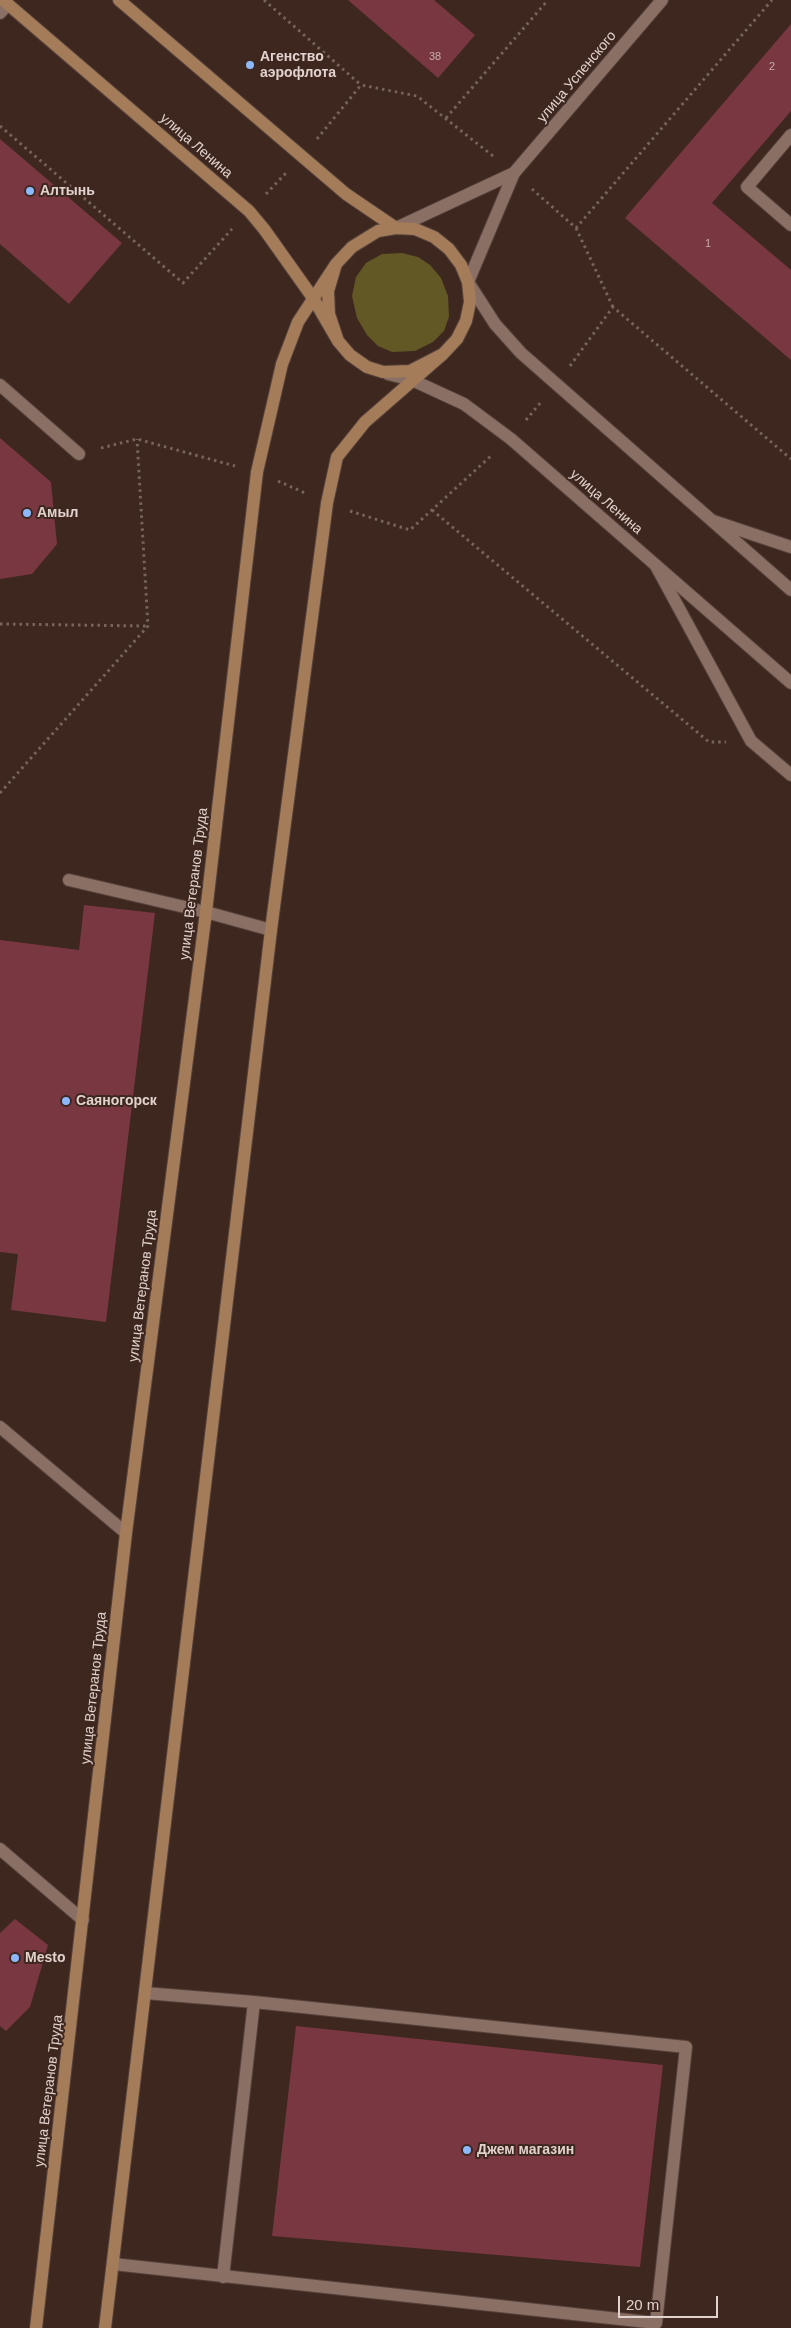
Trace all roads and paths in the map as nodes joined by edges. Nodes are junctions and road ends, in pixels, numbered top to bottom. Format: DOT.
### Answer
graph roads {
  1 [pos="119,0"];
  2 [pos="264,0"];
  3 [pos="548,0"];
  4 [pos="662,0"];
  5 [pos="772,0"];
  6 [pos="4,6"];
  7 [pos="361,85"];
  8 [pos="446,118"];
  9 [pos="0,126"];
  10 [pos="791,136"];
  11 [pos="302,158"];
  12 [pos="514,173"];
  13 [pos="249,211"];
  14 [pos="791,225"];
  15 [pos="396,228"];
  16 [pos="576,228"];
  17 [pos="336,264"];
  18 [pos="468,282"];
  19 [pos="313,298"];
  20 [pos="612,307"];
  21 [pos="338,341"];
  22 [pos="443,354"];
  23 [pos="383,372"];
  24 [pos="412,380"];
  25 [pos="0,384"];
  26 [pos="556,385"];
  27 [pos="137,438"];
  28 [pos="79,454"];
  29 [pos="791,460"];
  30 [pos="432,510"];
  31 [pos="712,521"];
  32 [pos="791,547"];
  33 [pos="656,566"];
  34 [pos="791,590"];
  35 [pos="0,624"];
  36 [pos="148,626"];
  37 [pos="791,683"];
  38 [pos="751,741"];
  39 [pos="791,776"];
  40 [pos="0,793"];
  41 [pos="69,880"];
  42 [pos="206,912"];
  43 [pos="271,930"];
  44 [pos="0,1427"];
  45 [pos="126,1533"];
  46 [pos="0,1849"];
  47 [pos="83,1920"];
  48 [pos="145,1993"];
  49 [pos="254,2002"];
  50 [pos="113,2264"];
  51 [pos="223,2277"];
  52 [pos="36,2328"];
  53 [pos="105,2328"];
  1 -- 11 [label="main road"];
  2 -- 7 [label="path"];
  3 -- 8 [label="path"];
  4 -- 12 [label="street, улица Успенского"];
  5 -- 16 [label="path"];
  6 -- 13 [label="main road, улица Ленина"];
  7 -- 8 [label="path"];
  7 -- 11 [label="path"];
  8 -- 12 [label="path"];
  9 -- 13 [label="path"];
  10 -- 14 [label="street"];
  11 -- 13 [label="path"];
  11 -- 15 [label="main road"];
  12 -- 15 [label="street"];
  12 -- 16 [label="path"];
  12 -- 18 [label="street"];
  13 -- 19 [label="main road, улица Ленина"];
  15 -- 17 [label="main road"];
  15 -- 18 [label="main road"];
  16 -- 20 [label="path"];
  17 -- 19 [label="main road, улица Ветеранов Труда"];
  17 -- 21 [label="main road"];
  18 -- 22 [label="main road"];
  18 -- 26 [label="street"];
  19 -- 21 [label="main road, улица Ленина"];
  19 -- 42 [label="main road, улица Ветеранов Труда"];
  20 -- 26 [label="path"];
  20 -- 29 [label="path"];
  21 -- 23 [label="main road"];
  22 -- 23 [label="main road"];
  22 -- 24 [label="main road"];
  23 -- 24 [label="street, улица Ленина"];
  24 -- 33 [label="street, улица Ленина"];
  24 -- 43 [label="main road"];
  25 -- 28 [label="street"];
  26 -- 31 [label="street"];
  27 -- 36 [label="path"];
  30 -- 38 [label="path"];
  31 -- 32 [label="street"];
  31 -- 34 [label="street"];
  33 -- 37 [label="street, улица Ленина"];
  33 -- 38 [label="street"];
  35 -- 36 [label="path"];
  36 -- 40 [label="path"];
  38 -- 39 [label="street"];
  41 -- 42 [label="street"];
  42 -- 43 [label="street"];
  42 -- 45 [label="main road, улица Ветеранов Труда"];
  43 -- 48 [label="main road"];
  44 -- 45 [label="street"];
  45 -- 47 [label="main road, улица Ветеранов Труда"];
  46 -- 47 [label="street"];
  47 -- 52 [label="main road, улица Ветеранов Труда"];
  48 -- 49 [label="street"];
  48 -- 50 [label="main road"];
  49 -- 51 [label="street"];
  49 -- 51 [label="street"];
  50 -- 51 [label="street"];
  50 -- 53 [label="main road"];
}
